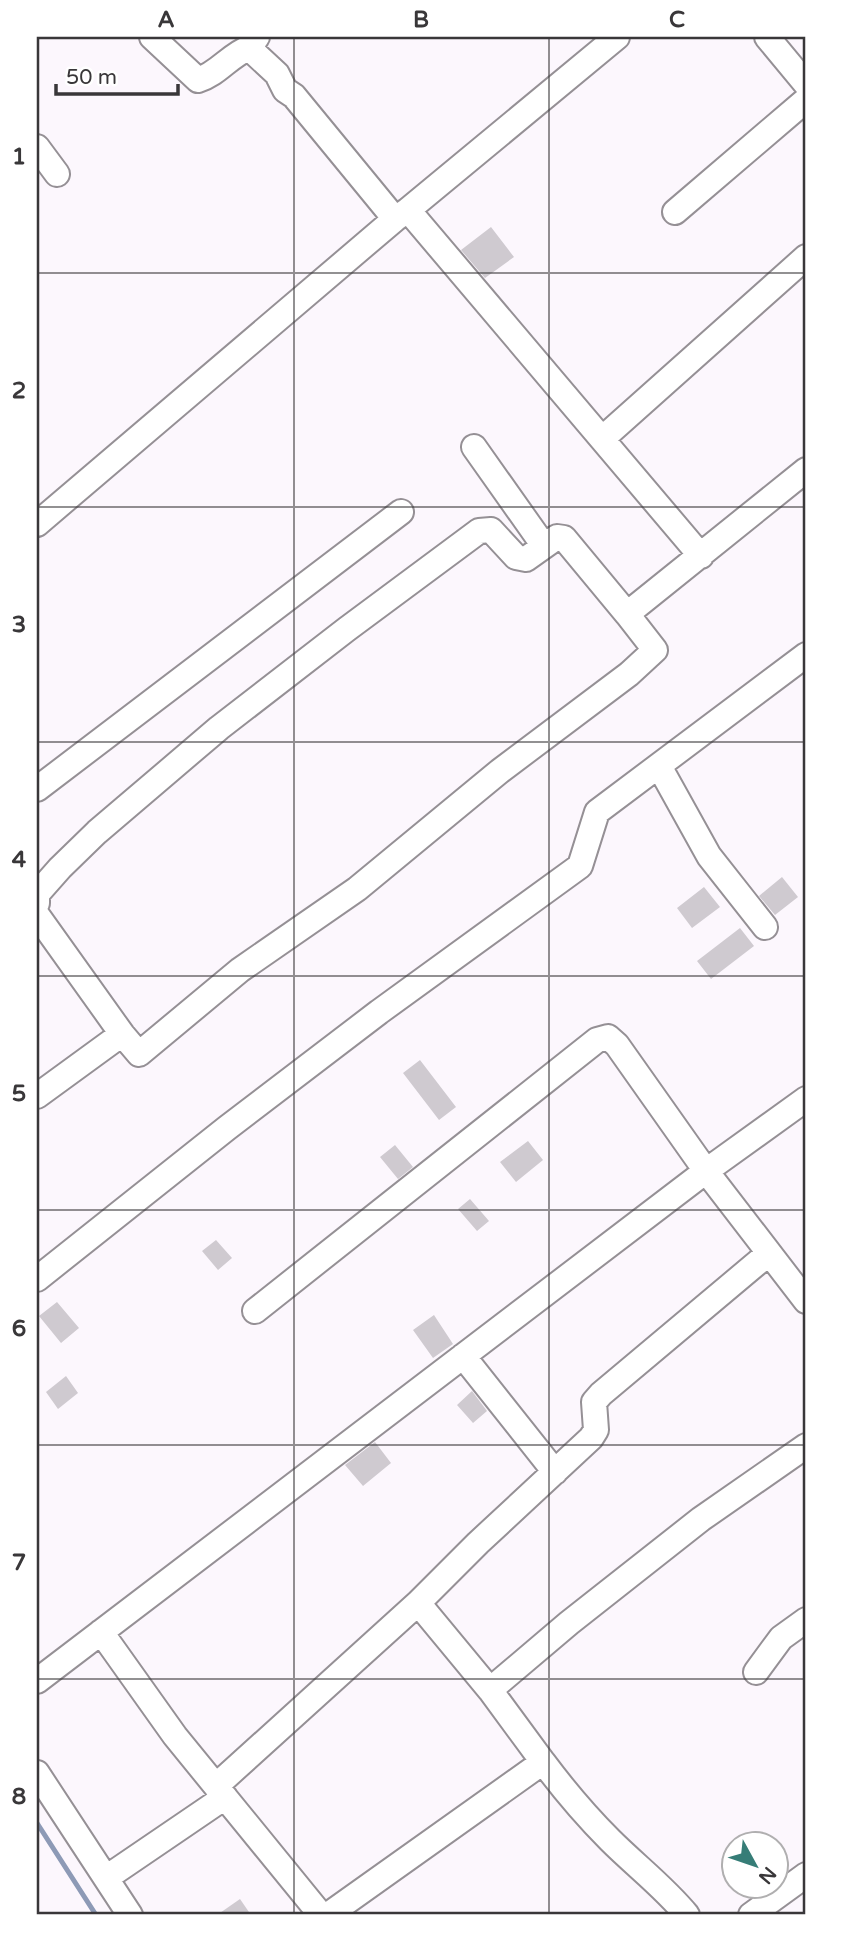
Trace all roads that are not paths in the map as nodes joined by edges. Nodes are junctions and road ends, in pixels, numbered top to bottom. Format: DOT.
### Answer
graph roads {
  1 [pos="152,37"];
  2 [pos="617,37"];
  3 [pos="767,37"];
  4 [pos="253,42"];
  5 [pos="806,85"];
  6 [pos="806,100"];
  7 [pos="37,147"];
  8 [pos="57,174"];
  9 [pos="675,212"];
  10 [pos="401,214"];
  11 [pos="806,257"];
  12 [pos="603,439"];
  13 [pos="474,447"];
  14 [pos="806,470"];
  15 [pos="401,512"];
  16 [pos="37,524"];
  17 [pos="544,546"];
  18 [pos="701,556"];
  19 [pos="627,614"];
  20 [pos="806,655"];
  21 [pos="659,766"];
  22 [pos="37,789"];
  23 [pos="37,903"];
  24 [pos="37,915"];
  25 [pos="765,928"];
  26 [pos="122,1034"];
  27 [pos="37,1096"];
  28 [pos="806,1099"];
  29 [pos="706,1171"];
  30 [pos="768,1253"];
  31 [pos="37,1279"];
  32 [pos="806,1301"];
  33 [pos="255,1311"];
  34 [pos="463,1356"];
  35 [pos="806,1446"];
  36 [pos="555,1472"];
  37 [pos="418,1602"];
  38 [pos="806,1620"];
  39 [pos="102,1632"];
  40 [pos="756,1672"];
  41 [pos="37,1681"];
  42 [pos="490,1689"];
  43 [pos="543,1762"];
  44 [pos="37,1773"];
  45 [pos="220,1792"];
  46 [pos="806,1875"];
  47 [pos="106,1878"];
  48 [pos="130,1915"];
  49 [pos="321,1915"];
  50 [pos="328,1915"];
  51 [pos="687,1915"];
  52 [pos="751,1915"];
  1 -- 4 [label="street"];
  2 -- 10 [label="street"];
  3 -- 5 [label="street"];
  4 -- 10 [label="street"];
  6 -- 9 [label="street"];
  7 -- 8 [label="street"];
  10 -- 12 [label="street"];
  10 -- 16 [label="street"];
  11 -- 12 [label="street"];
  12 -- 18 [label="street"];
  13 -- 17 [label="street"];
  14 -- 18 [label="street"];
  15 -- 22 [label="street"];
  17 -- 19 [label="street"];
  17 -- 23 [label="street"];
  18 -- 19 [label="street"];
  19 -- 26 [label="street"];
  20 -- 21 [label="street"];
  21 -- 25 [label="street"];
  21 -- 31 [label="street"];
  24 -- 26 [label="street"];
  26 -- 27 [label="street"];
  28 -- 29 [label="street"];
  29 -- 30 [label="street"];
  29 -- 33 [label="street"];
  29 -- 34 [label="street"];
  30 -- 32 [label="street"];
  30 -- 36 [label="street"];
  34 -- 36 [label="street"];
  34 -- 39 [label="street"];
  35 -- 42 [label="street"];
  36 -- 37 [label="street"];
  37 -- 42 [label="street"];
  37 -- 45 [label="street"];
  38 -- 40 [label="street"];
  39 -- 41 [label="street"];
  39 -- 45 [label="street"];
  42 -- 43 [label="street"];
  43 -- 50 [label="street"];
  43 -- 51 [label="street"];
  44 -- 47 [label="street"];
  45 -- 47 [label="street"];
  45 -- 49 [label="street"];
  46 -- 52 [label="street"];
  47 -- 48 [label="street"];
}
